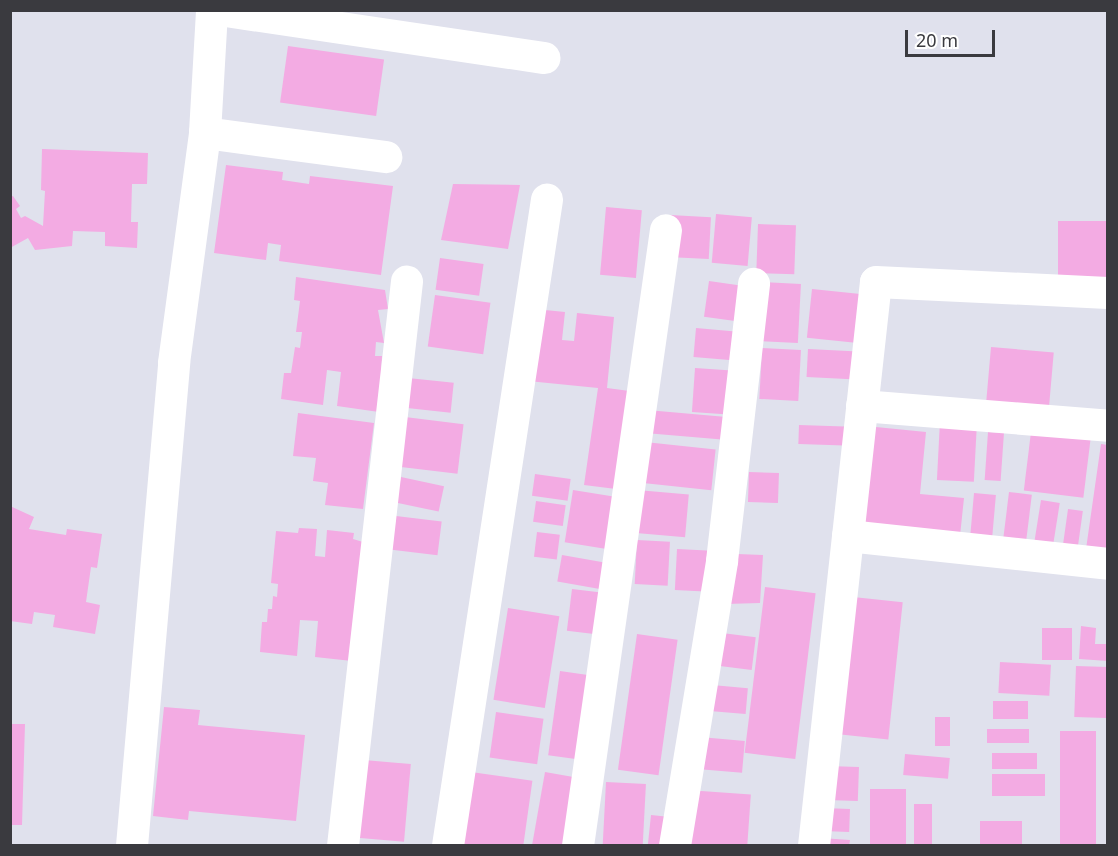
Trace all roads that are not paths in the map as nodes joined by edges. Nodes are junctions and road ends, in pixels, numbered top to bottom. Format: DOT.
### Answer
graph roads {
  1 [pos="212,10"];
  2 [pos="219,10"];
  3 [pos="544,58"];
  4 [pos="205,134"];
  5 [pos="386,157"];
  6 [pos="548,200"];
  7 [pos="666,230"];
  8 [pos="407,282"];
  9 [pos="754,284"];
  10 [pos="1107,293"];
  11 [pos="862,406"];
  12 [pos="1107,426"];
  13 [pos="848,536"];
  14 [pos="1107,564"];
  15 [pos="132,846"];
  16 [pos="343,846"];
  17 [pos="447,846"];
  18 [pos="578,846"];
  19 [pos="675,846"];
  20 [pos="814,846"];
  1 -- 4 [label="street"];
  2 -- 3 [label="street"];
  4 -- 5 [label="street"];
  4 -- 15 [label="street"];
  6 -- 17 [label="street"];
  7 -- 18 [label="street"];
  8 -- 16 [label="street"];
  9 -- 19 [label="street"];
  10 -- 11 [label="street"];
  11 -- 12 [label="street"];
  11 -- 13 [label="street"];
  13 -- 14 [label="street"];
  13 -- 20 [label="street"];
}
